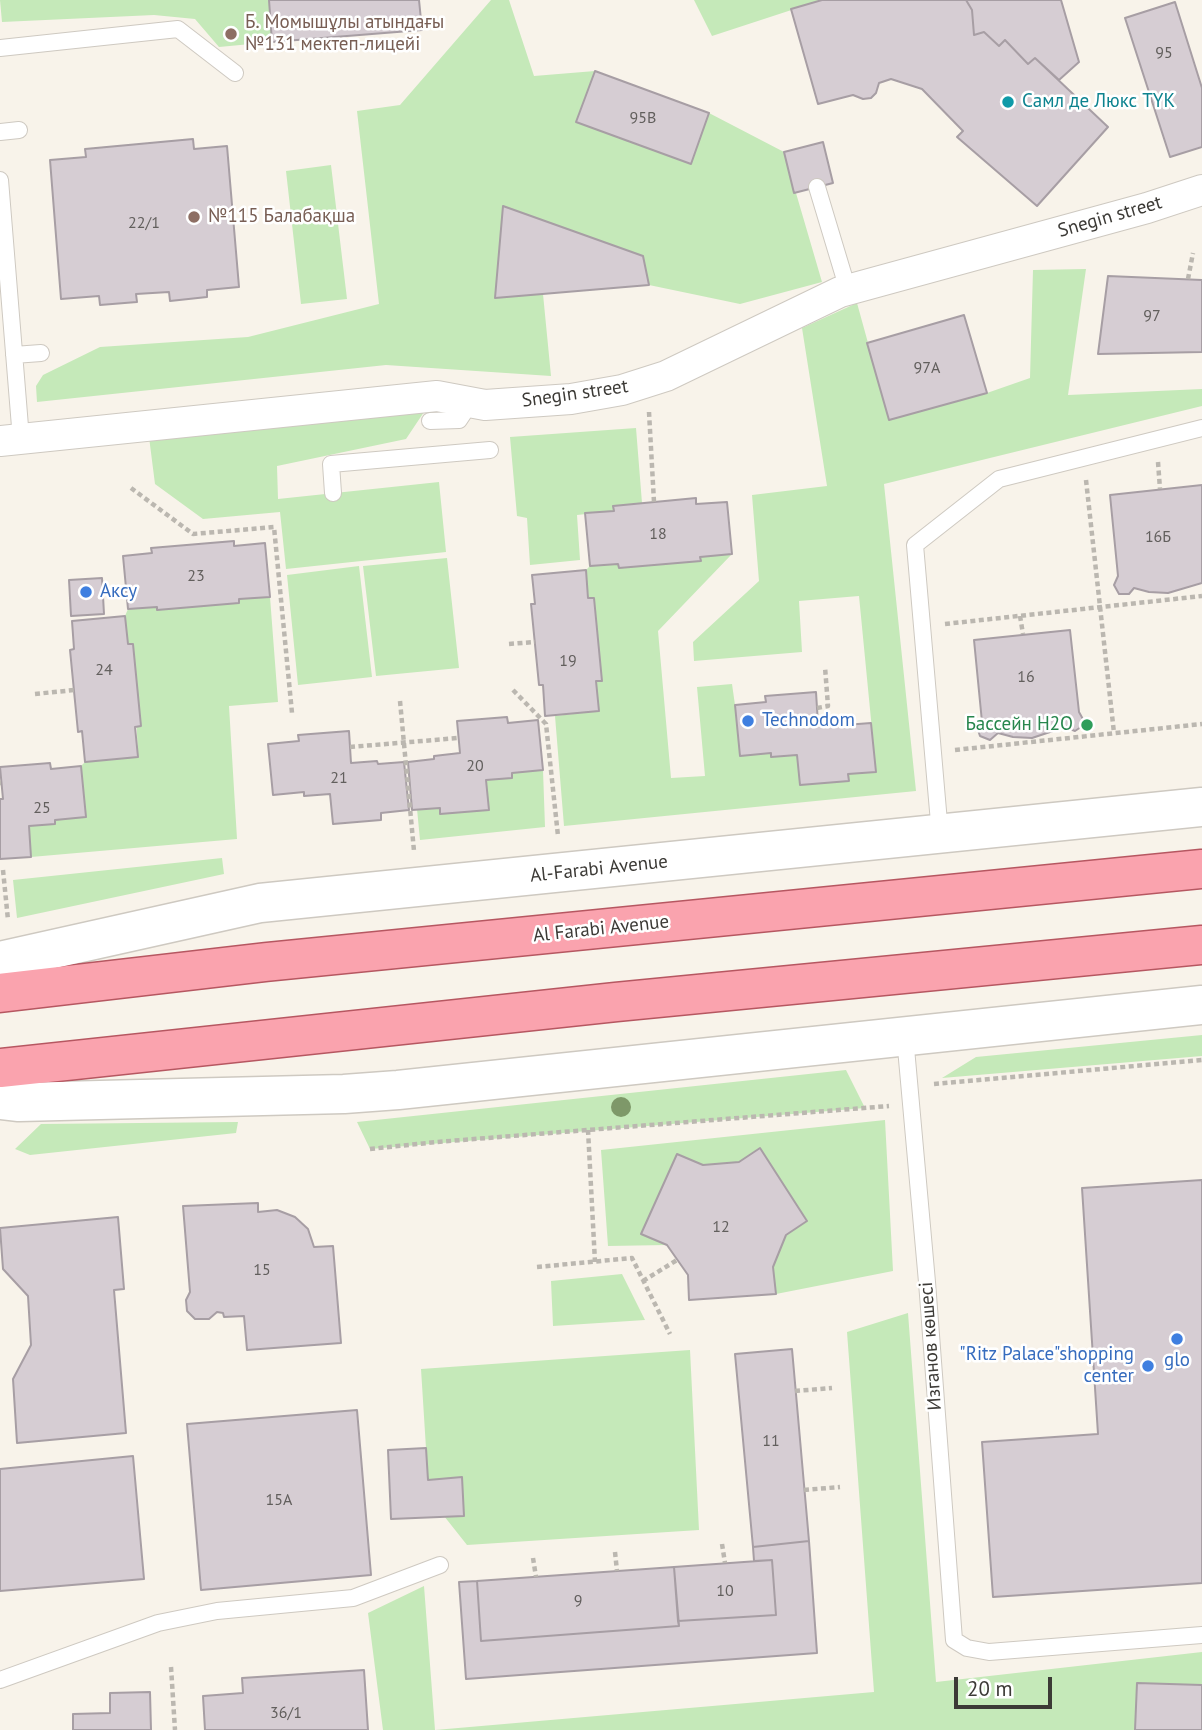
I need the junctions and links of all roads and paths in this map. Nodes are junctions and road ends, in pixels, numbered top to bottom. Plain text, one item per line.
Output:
1 (0, 48) edge
2 (235, 73) dead end
3 (19, 130) dead end
4 (0, 132) edge
5 (0, 180) edge
6 (817, 187) dead end
7 (1202, 190) edge
8 (1193, 253) dead end
9 (1188, 279) dead end
10 (848, 290) junction
11 (41, 353) dead end
12 (14, 355) junction
13 (471, 402) junction
14 (649, 412) dead end
15 (430, 421) dead end
16 (1202, 428) edge
17 (10, 440) edge
18 (490, 450) dead end
19 (1084, 458) junction
20 (131, 488) dead end
21 (333, 493) dead end
22 (654, 502) dead end
23 (193, 534) junction
24 (193, 544) dead end
25 (1202, 596) edge
26 (1100, 607) junction
27 (1020, 616) junction
28 (924, 627) junction
29 (1023, 635) dead end
30 (535, 642) dead end
31 (509, 644) dead end
32 (825, 667) dead end
33 (74, 690) dead end
34 (513, 690) dead end
35 (35, 694) dead end
36 (400, 701) dead end
37 (817, 708) dead end
38 (292, 713) dead end
39 (1202, 724) edge
40 (1114, 733) junction
41 (458, 738) dead end
42 (404, 743) junction
43 (350, 747) dead end
44 (934, 752) junction
45 (1202, 807) edge
46 (940, 834) junction
47 (558, 836) dead end
48 (414, 850) dead end
49 (1202, 869) edge
50 (3, 870) dead end
51 (8, 920) dead end
52 (1202, 945) edge
53 (0, 961) edge
54 (0, 993) edge
55 (1202, 1005) edge
56 (905, 1038) junction
57 (1202, 1060) edge
58 (0, 1068) edge
59 (910, 1097) junction
60 (0, 1100) edge
61 (895, 1106) dead end
62 (588, 1130) junction
63 (370, 1149) dead end
64 (677, 1260) dead end
65 (595, 1262) junction
66 (537, 1267) dead end
67 (643, 1281) junction
68 (670, 1334) dead end
69 (832, 1388) dead end
70 (795, 1391) dead end
71 (840, 1487) dead end
72 (804, 1490) dead end
73 (722, 1544) dead end
74 (615, 1552) dead end
75 (533, 1558) dead end
76 (725, 1563) dead end
77 (440, 1565) dead end
78 (617, 1571) dead end
79 (536, 1577) dead end
80 (1202, 1635) edge
81 (171, 1667) dead end
82 (0, 1680) edge
83 (175, 1730) edge

1 - 2 lane
3 - 4 lane
5 - 12 lane
6 - 10 lane
7 - 10 street, Snegin street
8 - 9 path
10 - 13 street, Snegin street
11 - 12 lane
12 - 17 lane
13 - 15 lane
13 - 17 street, Snegin street
14 - 22 path
16 - 19 lane
18 - 21 lane
19 - 26 path
19 - 28 lane
20 - 23 path
23 - 24 path
23 - 38 path
25 - 26 path
26 - 27 path
26 - 40 path
27 - 28 path
27 - 29 path
28 - 44 lane
30 - 31 path
32 - 37 path
33 - 35 path
34 - 47 path
36 - 42 path
39 - 40 path
40 - 44 path
41 - 42 path
42 - 43 path
42 - 48 path
44 - 46 lane
45 - 46 main road, Al-Farabi Avenue
46 - 53 main road, Al-Farabi Avenue
49 - 54 main road, Al Farabi Avenue
50 - 51 path
52 - 58 main road
55 - 56 main road
56 - 59 lane, Изганов көшесі
56 - 60 main road
57 - 59 path
59 - 80 lane, Изганов көшесі
61 - 62 path
62 - 63 path
62 - 65 path
64 - 67 path
65 - 66 path
65 - 67 path
67 - 68 path
69 - 70 path
71 - 72 path
73 - 76 path
74 - 78 path
75 - 79 path
77 - 82 lane
81 - 83 path

